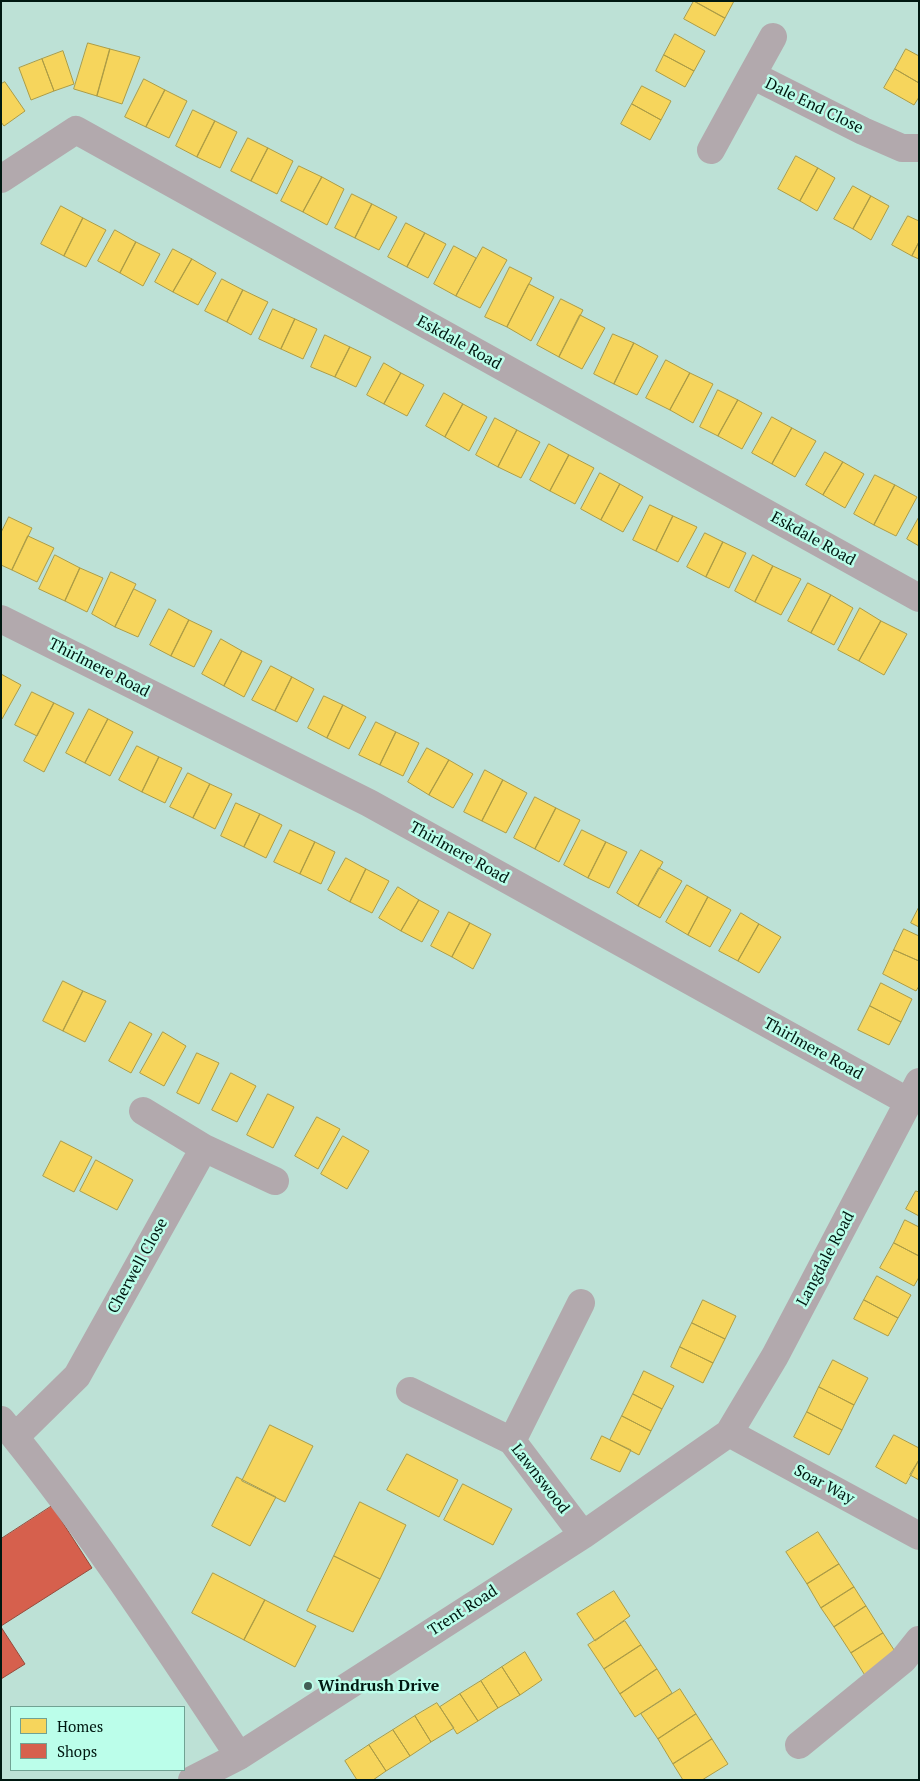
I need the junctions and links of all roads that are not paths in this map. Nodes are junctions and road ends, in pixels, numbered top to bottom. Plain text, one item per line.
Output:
1 (773, 36) dead end
2 (752, 75) junction
3 (919, 148) edge
4 (711, 150) dead end
5 (1, 179) edge
6 (919, 598) edge
7 (1, 619) edge
8 (914, 1092) edge
9 (143, 1111) dead end
10 (204, 1148) junction
11 (275, 1181) dead end
12 (581, 1303) dead end
13 (410, 1392) dead end
14 (8, 1429) edge
15 (729, 1433) junction
16 (512, 1441) junction
17 (583, 1535) junction
18 (919, 1536) edge
19 (919, 1640) edge
20 (799, 1745) dead end
21 (239, 1756) junction
22 (192, 1780) edge

1 - 2 street, Dale End Close
2 - 3 street, Dale End Close
2 - 4 street
5 - 6 street, Eskdale Road
7 - 8 street, Thirlmere Road
8 - 15 street, Langdale Road
9 - 10 street
10 - 11 street
10 - 14 street, Cherwell Close
12 - 16 street
13 - 16 street, Lawnswood
14 - 21 street
15 - 17 street, Trent Road
15 - 18 street, Soar Way
16 - 17 street, Lawnswood
17 - 21 street, Trent Road
19 - 20 street
21 - 22 street, Trent Road

